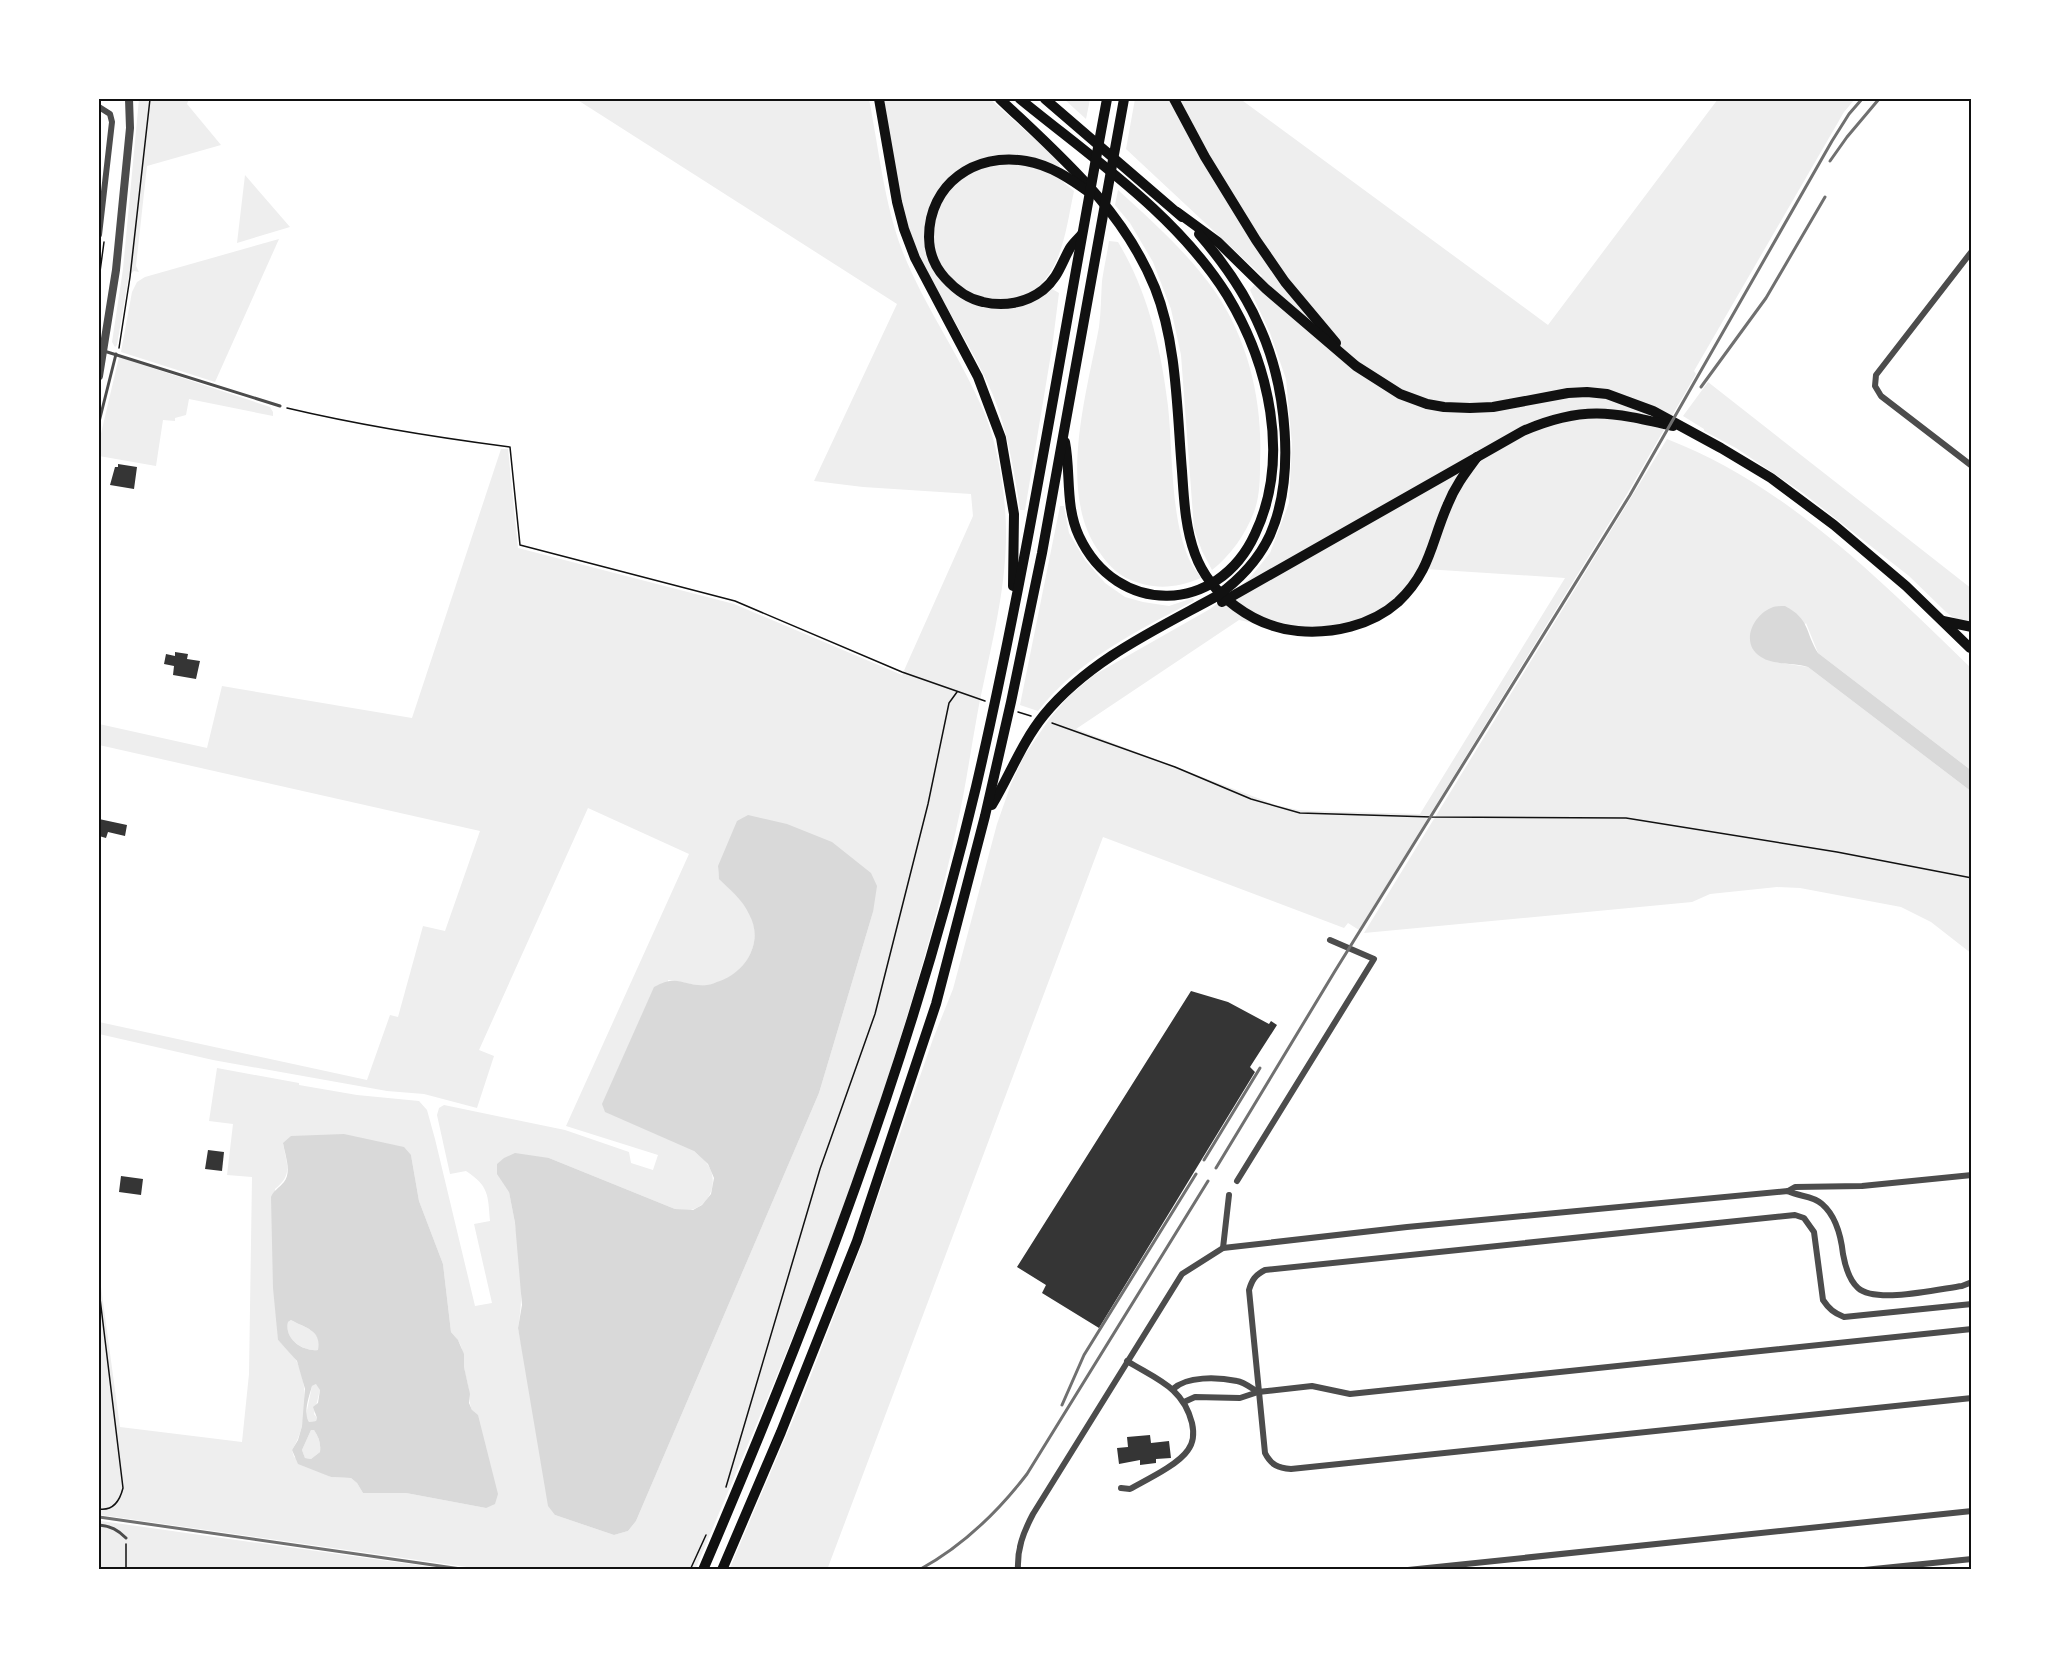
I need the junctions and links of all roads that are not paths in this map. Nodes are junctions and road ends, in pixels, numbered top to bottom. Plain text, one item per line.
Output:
1 (131, 99) edge
2 (879, 99) edge
3 (1000, 99) edge
4 (1020, 99) edge
5 (1045, 99) edge
6 (1107, 99) edge
7 (1124, 99) edge
8 (1174, 99) edge
9 (99, 107) edge
10 (1108, 207) junction
11 (1177, 212) junction
12 (1082, 234) junction
13 (99, 235) edge
14 (1972, 251) edge
15 (101, 350) edge
16 (116, 354) junction
17 (1356, 366) junction
18 (99, 376) edge
19 (280, 406) road end
20 (1651, 416) junction
21 (99, 422) edge
22 (1064, 433) junction
23 (1477, 457) junction
24 (1972, 466) edge
25 (1233, 590) junction
26 (1013, 609) junction
27 (1942, 621) junction
28 (1972, 627) edge
29 (1972, 647) edge
30 (985, 816) junction
31 (1330, 940) dead end
32 (1972, 1175) edge
33 (1237, 1181) dead end
34 (1788, 1191) junction
35 (1229, 1195) dead end
36 (1223, 1248) junction
37 (1972, 1282) edge
38 (1972, 1304) edge
39 (1972, 1329) edge
40 (1127, 1361) junction
41 (1173, 1389) junction
42 (1258, 1392) junction
43 (1972, 1398) edge
44 (1184, 1402) junction
45 (1121, 1488) dead end
46 (1972, 1511) edge
47 (99, 1525) edge
48 (126, 1539) road end
49 (1972, 1559) edge
50 (703, 1570) edge
51 (722, 1570) edge
52 (1018, 1570) edge
53 (1408, 1570) edge
54 (1864, 1570) edge

1 - 15 street
2 - 26 highway
3 - 10 highway
4 - 22 highway
5 - 11 highway
6 - 12 highway
7 - 22 highway
8 - 17 highway
9 - 13 street
10 - 12 highway
10 - 23 highway
11 - 17 highway
11 - 25 highway
12 - 26 highway
14 - 24 street
15 - 16 lane
15 - 18 street
16 - 19 lane
16 - 21 lane
17 - 20 highway
20 - 23 highway
20 - 27 highway
22 - 30 highway
23 - 25 highway
25 - 30 highway
26 - 50 highway
27 - 28 highway
27 - 29 highway
30 - 51 highway
31 - 33 street
32 - 34 street
34 - 36 street
34 - 37 street
35 - 36 street
36 - 40 street
38 - 42 street
39 - 42 street
40 - 41 street
40 - 52 street
41 - 42 street
41 - 44 street
42 - 43 street
42 - 44 street
44 - 45 street
46 - 53 street
47 - 48 lane
49 - 54 street

